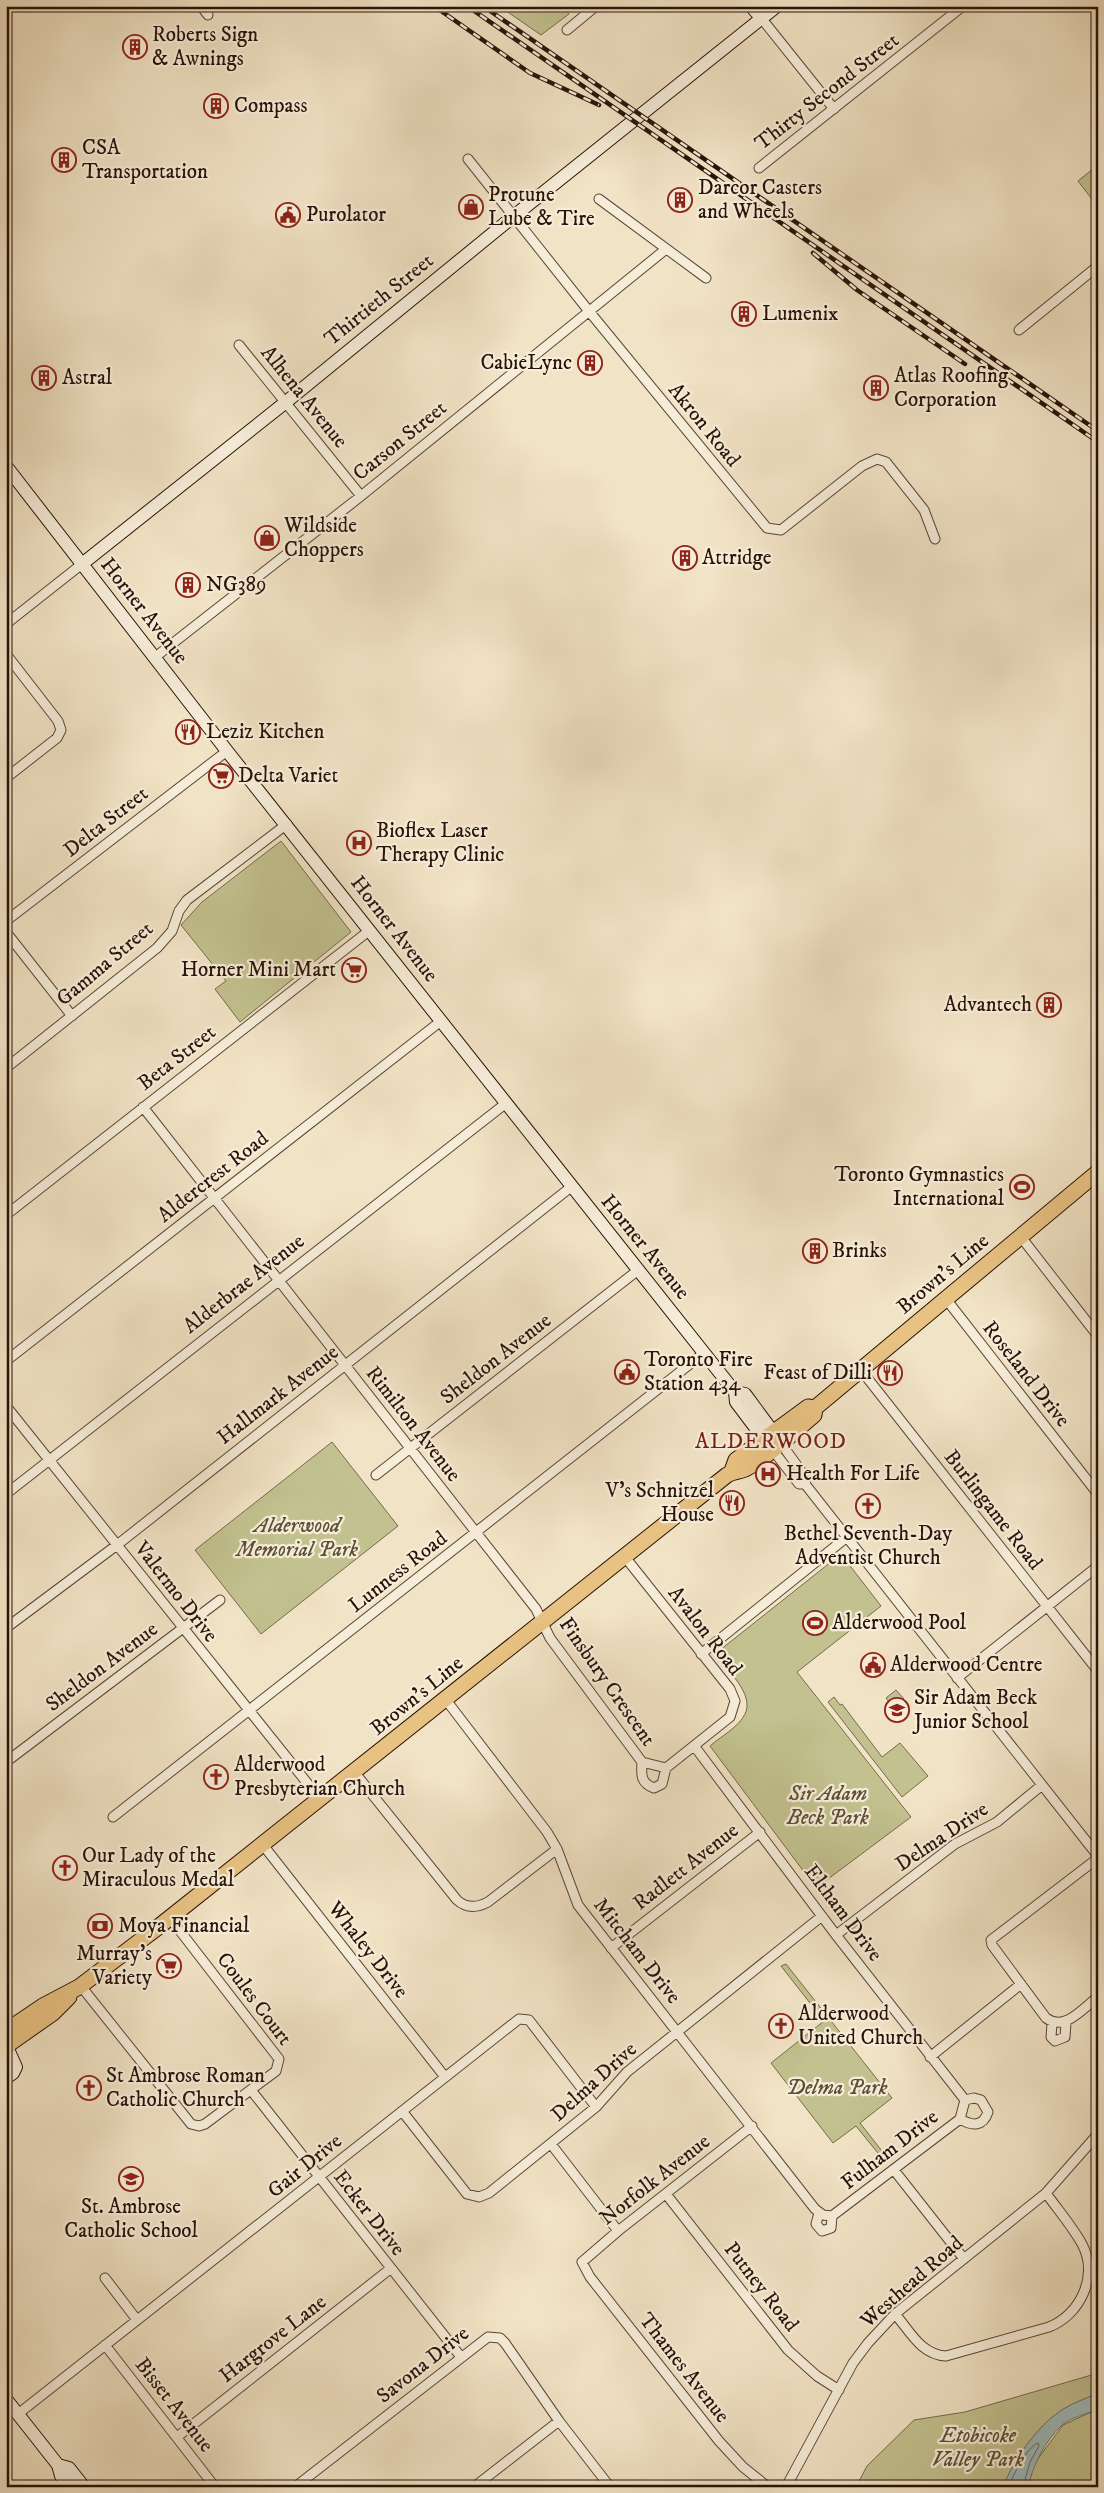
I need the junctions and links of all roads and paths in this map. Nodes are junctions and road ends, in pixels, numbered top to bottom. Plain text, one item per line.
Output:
1 (201, 6) edge
2 (596, 6) edge
3 (751, 6) edge
4 (777, 6) edge
5 (963, 6) edge
6 (208, 15) dead end
7 (762, 19) junction
8 (567, 30) dead end
9 (834, 109) junction
10 (468, 159) dead end
11 (759, 168) dead end
12 (598, 199) dead end
13 (514, 216) junction
14 (666, 248) junction
15 (1098, 266) edge
16 (706, 278) dead end
17 (588, 310) junction
18 (1019, 330) dead end
19 (239, 345) dead end
20 (286, 402) junction
21 (9, 474) edge
22 (361, 496) junction
23 (935, 539) dead end
24 (82, 564) junction
25 (6, 624) edge
26 (6, 654) edge
27 (154, 658) junction
28 (227, 751) junction
29 (6, 778) edge
30 (287, 824) junction
31 (6, 921) edge
32 (370, 930) junction
33 (6, 932) edge
34 (72, 1016) junction
35 (441, 1021) junction
36 (6, 1068) edge
37 (505, 1104) junction
38 (142, 1107) junction
39 (1098, 1172) edge
40 (571, 1187) junction
41 (214, 1198) junction
42 (6, 1215) edge
43 (1021, 1237) junction
44 (637, 1271) junction
45 (277, 1280) junction
46 (946, 1299) junction
47 (1098, 1336) edge
48 (704, 1353) junction
49 (6, 1361) edge
50 (344, 1365) junction
51 (861, 1370) junction
52 (6, 1406) edge
53 (772, 1441) junction
54 (410, 1449) junction
55 (51, 1461) junction
56 (376, 1475) dead end
57 (6, 1494) edge
58 (1098, 1494) edge
59 (477, 1534) junction
60 (847, 1537) junction
61 (117, 1545) junction
62 (624, 1557) junction
63 (1098, 1566) edge
64 (220, 1600) dead end
65 (1047, 1607) junction
66 (543, 1622) junction
67 (182, 1627) junction
68 (6, 1628) edge
69 (701, 1654) junction
70 (1098, 1671) edge
71 (957, 1678) junction
72 (446, 1700) junction
73 (249, 1711) junction
74 (695, 1747) junction
75 (6, 1762) edge
76 (642, 1762) junction
77 (666, 1768) junction
78 (355, 1773) junction
79 (1042, 1785) junction
80 (320, 1799) junction
81 (113, 1817) dead end
82 (760, 1832) junction
83 (262, 1845) junction
84 (556, 1849) junction
85 (1098, 1857) edge
86 (822, 1916) junction
87 (170, 1918) junction
88 (836, 1935) junction
89 (611, 1948) junction
90 (1021, 1984) junction
91 (79, 1986) junction
92 (1098, 1997) edge
93 (1052, 2023) junction
94 (1066, 2023) junction
95 (6, 2032) edge
96 (678, 2032) junction
97 (6, 2046) edge
98 (930, 2057) junction
99 (445, 2077) junction
100 (6, 2078) edge
101 (251, 2090) junction
102 (964, 2103) junction
103 (596, 2107) junction
104 (402, 2111) junction
105 (960, 2119) junction
106 (752, 2126) junction
107 (1098, 2134) edge
108 (551, 2144) junction
109 (894, 2170) junction
110 (320, 2178) junction
111 (1046, 2193) junction
112 (666, 2194) junction
113 (820, 2213) junction
114 (832, 2216) junction
115 (618, 2231) junction
116 (964, 2259) junction
117 (582, 2262) joint
118 (390, 2269) junction
119 (105, 2278) dead end
120 (895, 2314) junction
121 (137, 2320) junction
122 (105, 2345) junction
123 (461, 2357) junction
124 (839, 2390) junction
125 (6, 2399) edge
126 (18, 2414) junction
127 (559, 2421) junction
128 (177, 2437) junction
129 (58, 2465) junction
130 (69, 2487) edge
131 (84, 2487) edge
132 (215, 2487) edge
133 (295, 2487) edge
134 (474, 2487) edge
135 (610, 2487) edge
136 (768, 2487) edge
137 (786, 2487) edge

1 - 6 street
2 - 8 street
3 - 7 main road
4 - 7 main road, Thirtieth Street
5 - 9 street, Thirty Second Street
7 - 9 street
7 - 13 main road, Thirtieth Street
9 - 11 street, Thirty Second Street
10 - 13 street, Akron Road
12 - 14 street
13 - 17 street, Akron Road
13 - 20 main road, Thirtieth Street
14 - 16 street
14 - 17 street, Carson Street
15 - 18 street
17 - 22 street, Carson Street
17 - 23 street, Akron Road
19 - 20 street, Alhena Avenue
20 - 22 street, Alhena Avenue
20 - 24 main road, Thirtieth Street
21 - 24 main road, Horner Avenue
22 - 27 street, Carson Street
24 - 25 street, Thirtieth Street
24 - 27 main road, Horner Avenue
26 - 29 street
27 - 28 main road, Horner Avenue
28 - 30 main road, Horner Avenue
28 - 31 street, Delta Street
30 - 32 main road, Horner Avenue
30 - 34 street, Gamma Street
32 - 35 main road, Horner Avenue
32 - 38 street, Beta Street
33 - 34 street
34 - 36 street, Gamma Street
35 - 37 main road, Horner Avenue
35 - 41 street, Aldercrest Road
37 - 40 main road, Horner Avenue
37 - 45 street, Alderbrae Avenue
38 - 41 street, Rimilton Avenue
38 - 42 street, Beta Street
39 - 43 main road, Brown's Line
40 - 44 main road, Horner Avenue
40 - 50 street, Hallmark Avenue
41 - 45 street, Rimilton Avenue
41 - 49 street, Aldercrest Road
43 - 46 main road, Brown's Line
43 - 47 street
44 - 48 main road, Horner Avenue
44 - 54 street, Sheldon Avenue
45 - 50 street, Rimilton Avenue
45 - 55 street, Alderbrae Avenue
46 - 51 main road, Brown's Line
46 - 58 street, Roseland Drive
48 - 53 main road, Horner Avenue
48 - 59 street, Lunness Road
50 - 54 street, Rimilton Avenue
50 - 61 street, Hallmark Avenue
51 - 53 main road, Brown's Line
51 - 65 street, Burlingame Road
52 - 55 street, Valermo Drive
53 - 60 street, Horner Avenue
53 - 62 main road, Brown's Line
54 - 56 street, Sheldon Avenue
54 - 59 street, Rimilton Avenue
55 - 57 street, Alderbrae Avenue
55 - 61 street, Valermo Drive
59 - 66 street, Rimilton Avenue
59 - 73 street, Lunness Road
60 - 69 street
60 - 71 street, Horner Avenue
61 - 67 street, Valermo Drive
61 - 68 street, Hallmark Avenue
62 - 66 main road, Brown's Line
62 - 69 street, Avalon Road
63 - 65 street
64 - 67 street, Sheldon Avenue
65 - 70 street, Burlingame Road
65 - 71 street
66 - 72 main road, Brown's Line
66 - 76 street, Finsbury Crescent
67 - 73 street, Valermo Drive
67 - 75 street, Sheldon Avenue
69 - 74 street, Avalon Road
71 - 79 street, Horner Avenue
72 - 78 main road, Brown's Line
72 - 84 street, Mitcham Drive
73 - 80 street, Valermo Drive
73 - 81 street, Lunness Road
74 - 77 street, Finsbury Crescent
74 - 82 street, Eltham Drive
76 - 77 street, Finsbury Crescent
76 - 77 street, Finsbury Crescent
78 - 80 main road, Brown's Line
78 - 84 street
79 - 85 street, Horner Avenue
79 - 88 street, Delma Drive
80 - 83 main road, Brown's Line
82 - 86 street, Eltham Drive
82 - 89 street, Radlett Avenue
83 - 87 main road, Brown's Line
83 - 99 street, Whaley Drive
84 - 89 street, Mitcham Drive
85 - 90 street
86 - 88 street, Eltham Drive
86 - 96 street, Delma Drive
87 - 91 main road, Brown's Line
87 - 101 street, Coules Court
88 - 98 street, Eltham Drive
89 - 96 street, Mitcham Drive
90 - 93 street
90 - 98 street
91 - 95 main road, Brown's Line
91 - 97 main road, Brown's Line
91 - 101 street, Coules Court
92 - 94 street
93 - 94 street
93 - 94 street
96 - 103 street, Delma Drive
96 - 106 street, Mitcham Drive
97 - 100 main road, Brown's Line
98 - 102 street, Eltham Drive
99 - 103 street, Gair Drive
99 - 104 street, Gair Drive
101 - 110 street, Ecker Drive
102 - 105 street, Fulham Drive
102 - 105 street
103 - 108 street, Delma Drive
104 - 108 street, Delma Drive
104 - 110 street, Gair Drive
105 - 109 street, Fulham Drive
106 - 112 street, Norfolk Avenue
106 - 113 street, Mitcham Drive
107 - 111 street, Westhead Road
108 - 115 street
109 - 114 street, Fulham Drive
109 - 116 street
110 - 118 street, Ecker Drive
110 - 121 street, Gair Drive
111 - 116 street, Westhead Road
111 - 120 street
112 - 115 street, Norfolk Avenue
112 - 124 street, Putney Road
113 - 114 street, Fulham Drive
113 - 114 street, Fulham Drive
115 - 117 street, Norfolk Avenue
116 - 120 street, Westhead Road
117 - 136 street, Thames Avenue
118 - 123 street, Ecker Drive
118 - 128 street, Hargrove Lane
119 - 121 street
120 - 124 street, Westhead Road
121 - 122 street, Gair Drive
122 - 126 street, Gair Drive
122 - 128 street, Bisset Avenue
123 - 127 street, Savona Drive
123 - 133 street, Savona Drive
124 - 137 street, Westhead Road
125 - 126 main road
126 - 129 main road
127 - 134 street
127 - 135 street, Savona Drive
128 - 132 street, Bisset Avenue
129 - 130 main road
129 - 131 main road

